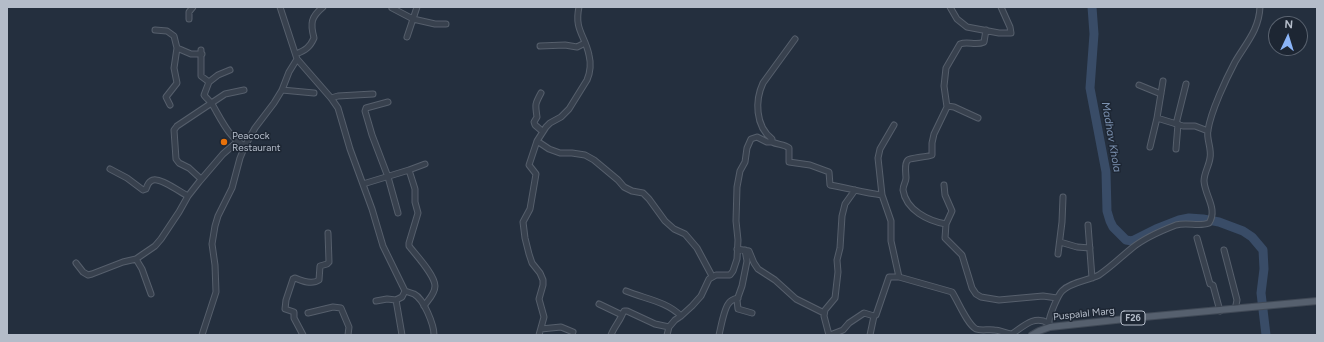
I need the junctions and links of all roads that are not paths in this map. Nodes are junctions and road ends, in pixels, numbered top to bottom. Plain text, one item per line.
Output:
1 (193, 7) edge
2 (280, 7) edge
3 (323, 7) edge
4 (417, 7) edge
5 (579, 7) edge
6 (950, 7) edge
7 (1001, 7) edge
8 (1260, 7) edge
9 (392, 8) edge
10 (189, 19) dead end
11 (413, 19) junction
12 (446, 24) dead end
13 (155, 30) dead end
14 (986, 30) junction
15 (407, 37) dead end
16 (795, 39) dead end
17 (585, 43) junction
18 (540, 46) dead end
19 (177, 48) junction
20 (297, 56) junction
21 (230, 70) dead end
22 (1163, 81) dead end
23 (209, 82) junction
24 (1186, 84) dead end
25 (1139, 85) dead end
26 (244, 90) dead end
27 (282, 90) junction
28 (314, 93) dead end
29 (541, 93) dead end
30 (372, 94) dead end
31 (1161, 94) junction
32 (331, 98) junction
33 (388, 102) dead end
34 (212, 103) junction
35 (170, 105) dead end
36 (947, 106) junction
37 (978, 118) dead end
38 (1157, 118) junction
39 (1177, 124) junction
40 (894, 125) dead end
41 (542, 131) junction
42 (1208, 131) junction
43 (537, 141) junction
44 (238, 142) junction
45 (772, 142) junction
46 (245, 146) junction
47 (1150, 147) dead end
48 (1176, 149) dead end
49 (425, 164) dead end
50 (110, 169) dead end
51 (409, 170) junction
52 (388, 177) junction
53 (201, 179) junction
54 (363, 184) junction
55 (944, 185) dead end
56 (855, 190) junction
57 (882, 195) junction
58 (188, 196) junction
59 (1063, 197) dead end
60 (398, 213) dead end
61 (946, 224) junction
62 (1088, 225) dead end
63 (328, 233) dead end
64 (1197, 238) dead end
65 (1060, 242) junction
66 (1090, 248) junction
67 (737, 249) junction
68 (745, 250) junction
69 (1224, 250) dead end
70 (1058, 254) dead end
71 (136, 259) junction
72 (76, 264) dead end
73 (712, 276) junction
74 (900, 277) junction
75 (1092, 278) junction
76 (405, 291) junction
77 (626, 291) dead end
78 (151, 294) dead end
79 (738, 298) junction
80 (1057, 298) junction
81 (396, 300) junction
82 (376, 301) dead end
83 (1317, 301) edge
84 (599, 304) dead end
85 (424, 306) junction
86 (1236, 307) junction
87 (1220, 310) junction
88 (308, 313) dead end
89 (824, 313) junction
90 (752, 314) dead end
91 (622, 315) junction
92 (682, 316) junction
93 (874, 316) junction
94 (1049, 325) junction
95 (669, 327) junction
96 (541, 328) junction
97 (573, 332) dead end
98 (202, 335) edge
99 (303, 335) edge
100 (348, 335) edge
101 (402, 335) edge
102 (434, 335) edge
103 (539, 335) edge
104 (611, 335) edge
105 (667, 335) edge
106 (719, 335) edge
107 (829, 335) edge
108 (870, 335) edge
109 (1032, 335) edge

1 - 10 street
2 - 20 street
3 - 20 street
4 - 11 street
5 - 17 street
6 - 14 street
7 - 14 street
8 - 42 street
9 - 11 street
11 - 12 street
11 - 15 street
13 - 19 street
14 - 36 street
16 - 45 street
17 - 18 street
17 - 41 street
19 - 23 street
19 - 35 street
20 - 27 street
20 - 32 street
21 - 23 street
22 - 31 street
23 - 34 street
24 - 39 street
25 - 31 street
26 - 34 street
27 - 28 street
27 - 46 street
29 - 41 street
30 - 32 street
31 - 38 street
32 - 54 street
33 - 52 street
34 - 44 street
34 - 53 street
36 - 37 street
36 - 61 street
38 - 39 street
38 - 47 street
39 - 42 street
39 - 48 street
40 - 57 street
41 - 43 street
42 - 75 street
43 - 73 street
43 - 96 street
44 - 46 street
44 - 53 street
45 - 56 street
45 - 67 street
46 - 98 street
49 - 51 street
50 - 58 street
51 - 52 street
51 - 85 street
52 - 54 street
52 - 60 street
53 - 58 street
54 - 76 street
55 - 61 street
56 - 57 street
56 - 89 street
57 - 74 street
58 - 71 street
59 - 65 street
61 - 80 street
62 - 66 street
63 - 99 street
64 - 87 street
65 - 66 street
65 - 70 street
66 - 75 street
67 - 68 street
67 - 73 street
68 - 79 street
68 - 89 street
69 - 86 street
71 - 72 street
71 - 78 street
73 - 92 street
74 - 93 street
74 - 94 street
75 - 80 street
76 - 81 street
76 - 85 street
77 - 92 street
79 - 90 street
79 - 106 street
80 - 94 street
81 - 82 street
81 - 101 street
83 - 86 main road, F26
84 - 91 street
85 - 102 street
86 - 87 main road, Puspalal Marg / F26
87 - 94 main road, Puspalal Marg / F26
88 - 100 street
89 - 107 street
91 - 95 street
91 - 104 street
92 - 95 street
93 - 107 street
93 - 108 street
94 - 109 main road, Puspalal Marg / F26
95 - 105 street
96 - 97 street
96 - 103 street

